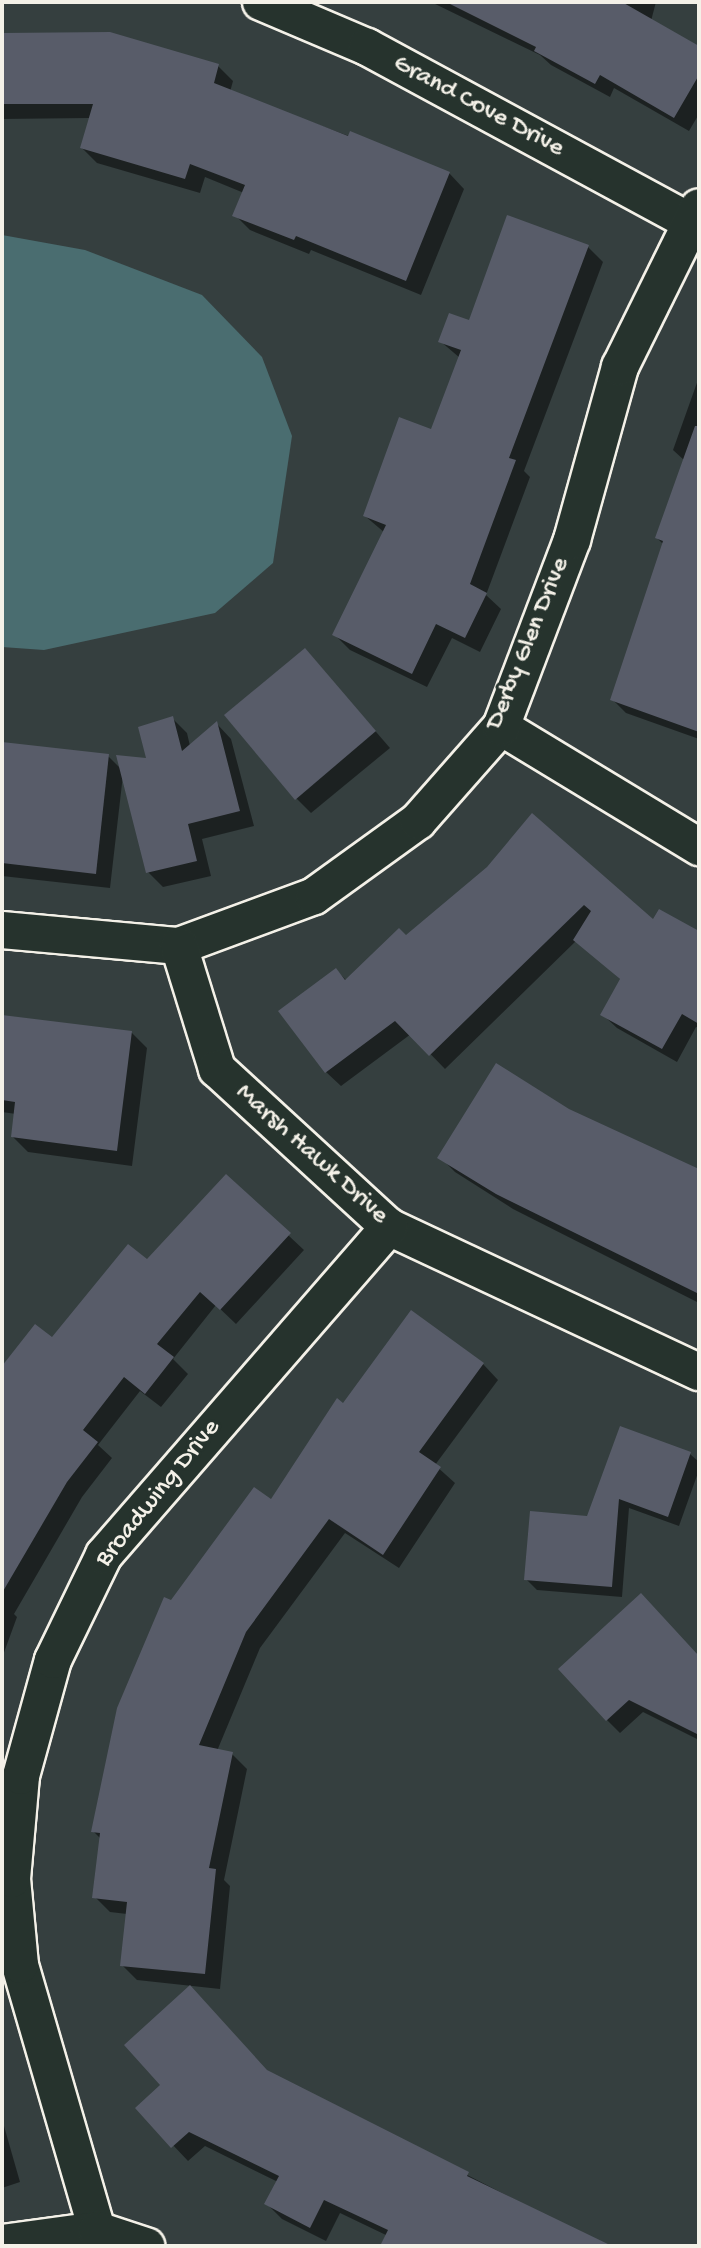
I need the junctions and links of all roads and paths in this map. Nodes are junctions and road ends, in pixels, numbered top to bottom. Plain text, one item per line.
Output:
1 (261, 2) edge
2 (695, 215) edge
3 (501, 727) junction
4 (699, 847) edge
5 (2, 930) edge
6 (179, 946) junction
7 (389, 1227) junction
8 (699, 1372) edge
9 (97, 2230) junction
10 (2, 2243) edge
11 (146, 2246) edge

1 - 2 street, Grand Cove Drive
2 - 3 street, Derby Glen Drive
3 - 4 street
3 - 6 street, Derby Glen Drive
5 - 6 street, Derby Glen Drive
6 - 7 street, Marsh Hawk Drive
7 - 8 street, Marsh Hawk Drive
7 - 9 street, Broadwing Drive
9 - 10 street
9 - 11 street

